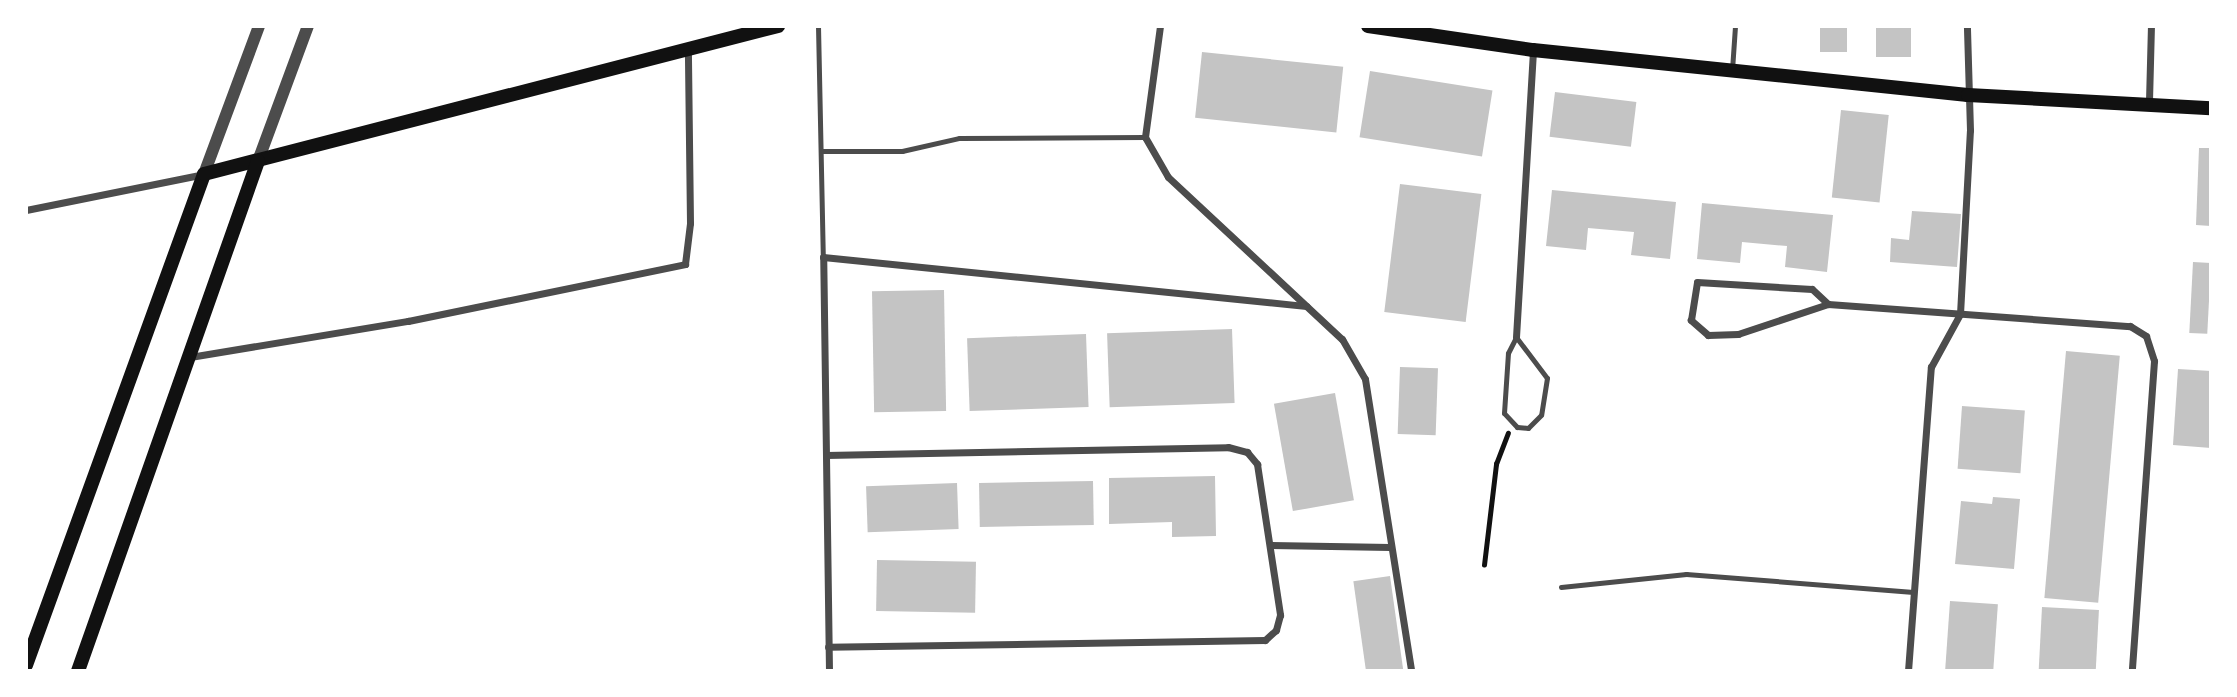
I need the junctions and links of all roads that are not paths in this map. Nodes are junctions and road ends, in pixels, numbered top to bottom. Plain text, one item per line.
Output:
1 (259, 26) edge
2 (308, 26) edge
3 (778, 26) edge
4 (818, 26) edge
5 (1160, 26) edge
6 (1368, 26) edge
7 (1735, 26) edge
8 (1967, 26) edge
9 (2151, 26) edge
10 (754, 29) edge
11 (688, 48) junction
12 (1534, 50) junction
13 (1732, 70) junction
14 (1968, 94) junction
15 (2149, 101) junction
16 (2211, 107) edge
17 (1145, 137) junction
18 (823, 151) junction
19 (258, 161) junction
20 (204, 174) junction
21 (26, 210) edge
22 (823, 257) junction
23 (1828, 304) junction
24 (1307, 306) junction
25 (1960, 314) junction
26 (1516, 337) junction
27 (189, 357) junction
28 (826, 455) junction
29 (1271, 545) junction
30 (1390, 547) junction
31 (1561, 587) dead end
32 (1913, 592) junction
33 (828, 647) junction
34 (26, 664) edge
35 (78, 671) edge
36 (829, 671) edge
37 (1410, 671) edge
38 (1908, 671) edge
39 (2132, 671) edge

1 - 20 street
2 - 19 street
3 - 10 main road
4 - 18 lane
5 - 17 street
6 - 12 main road
7 - 13 lane
8 - 14 street
9 - 15 street
10 - 11 main road
11 - 19 main road
11 - 27 street
12 - 13 main road
12 - 26 street
13 - 14 main road
14 - 15 main road
14 - 25 street
15 - 16 main road
17 - 18 lane
17 - 24 street
18 - 22 lane
19 - 20 main road
19 - 27 main road
20 - 21 street
20 - 34 main road
22 - 24 street
22 - 28 street
23 - 23 street
23 - 25 street
24 - 30 street
25 - 32 street
25 - 39 street
26 - 26 lane
27 - 35 main road
28 - 29 street
28 - 33 street
29 - 30 street
29 - 33 street
30 - 37 street
31 - 32 lane
32 - 38 street
33 - 36 street

